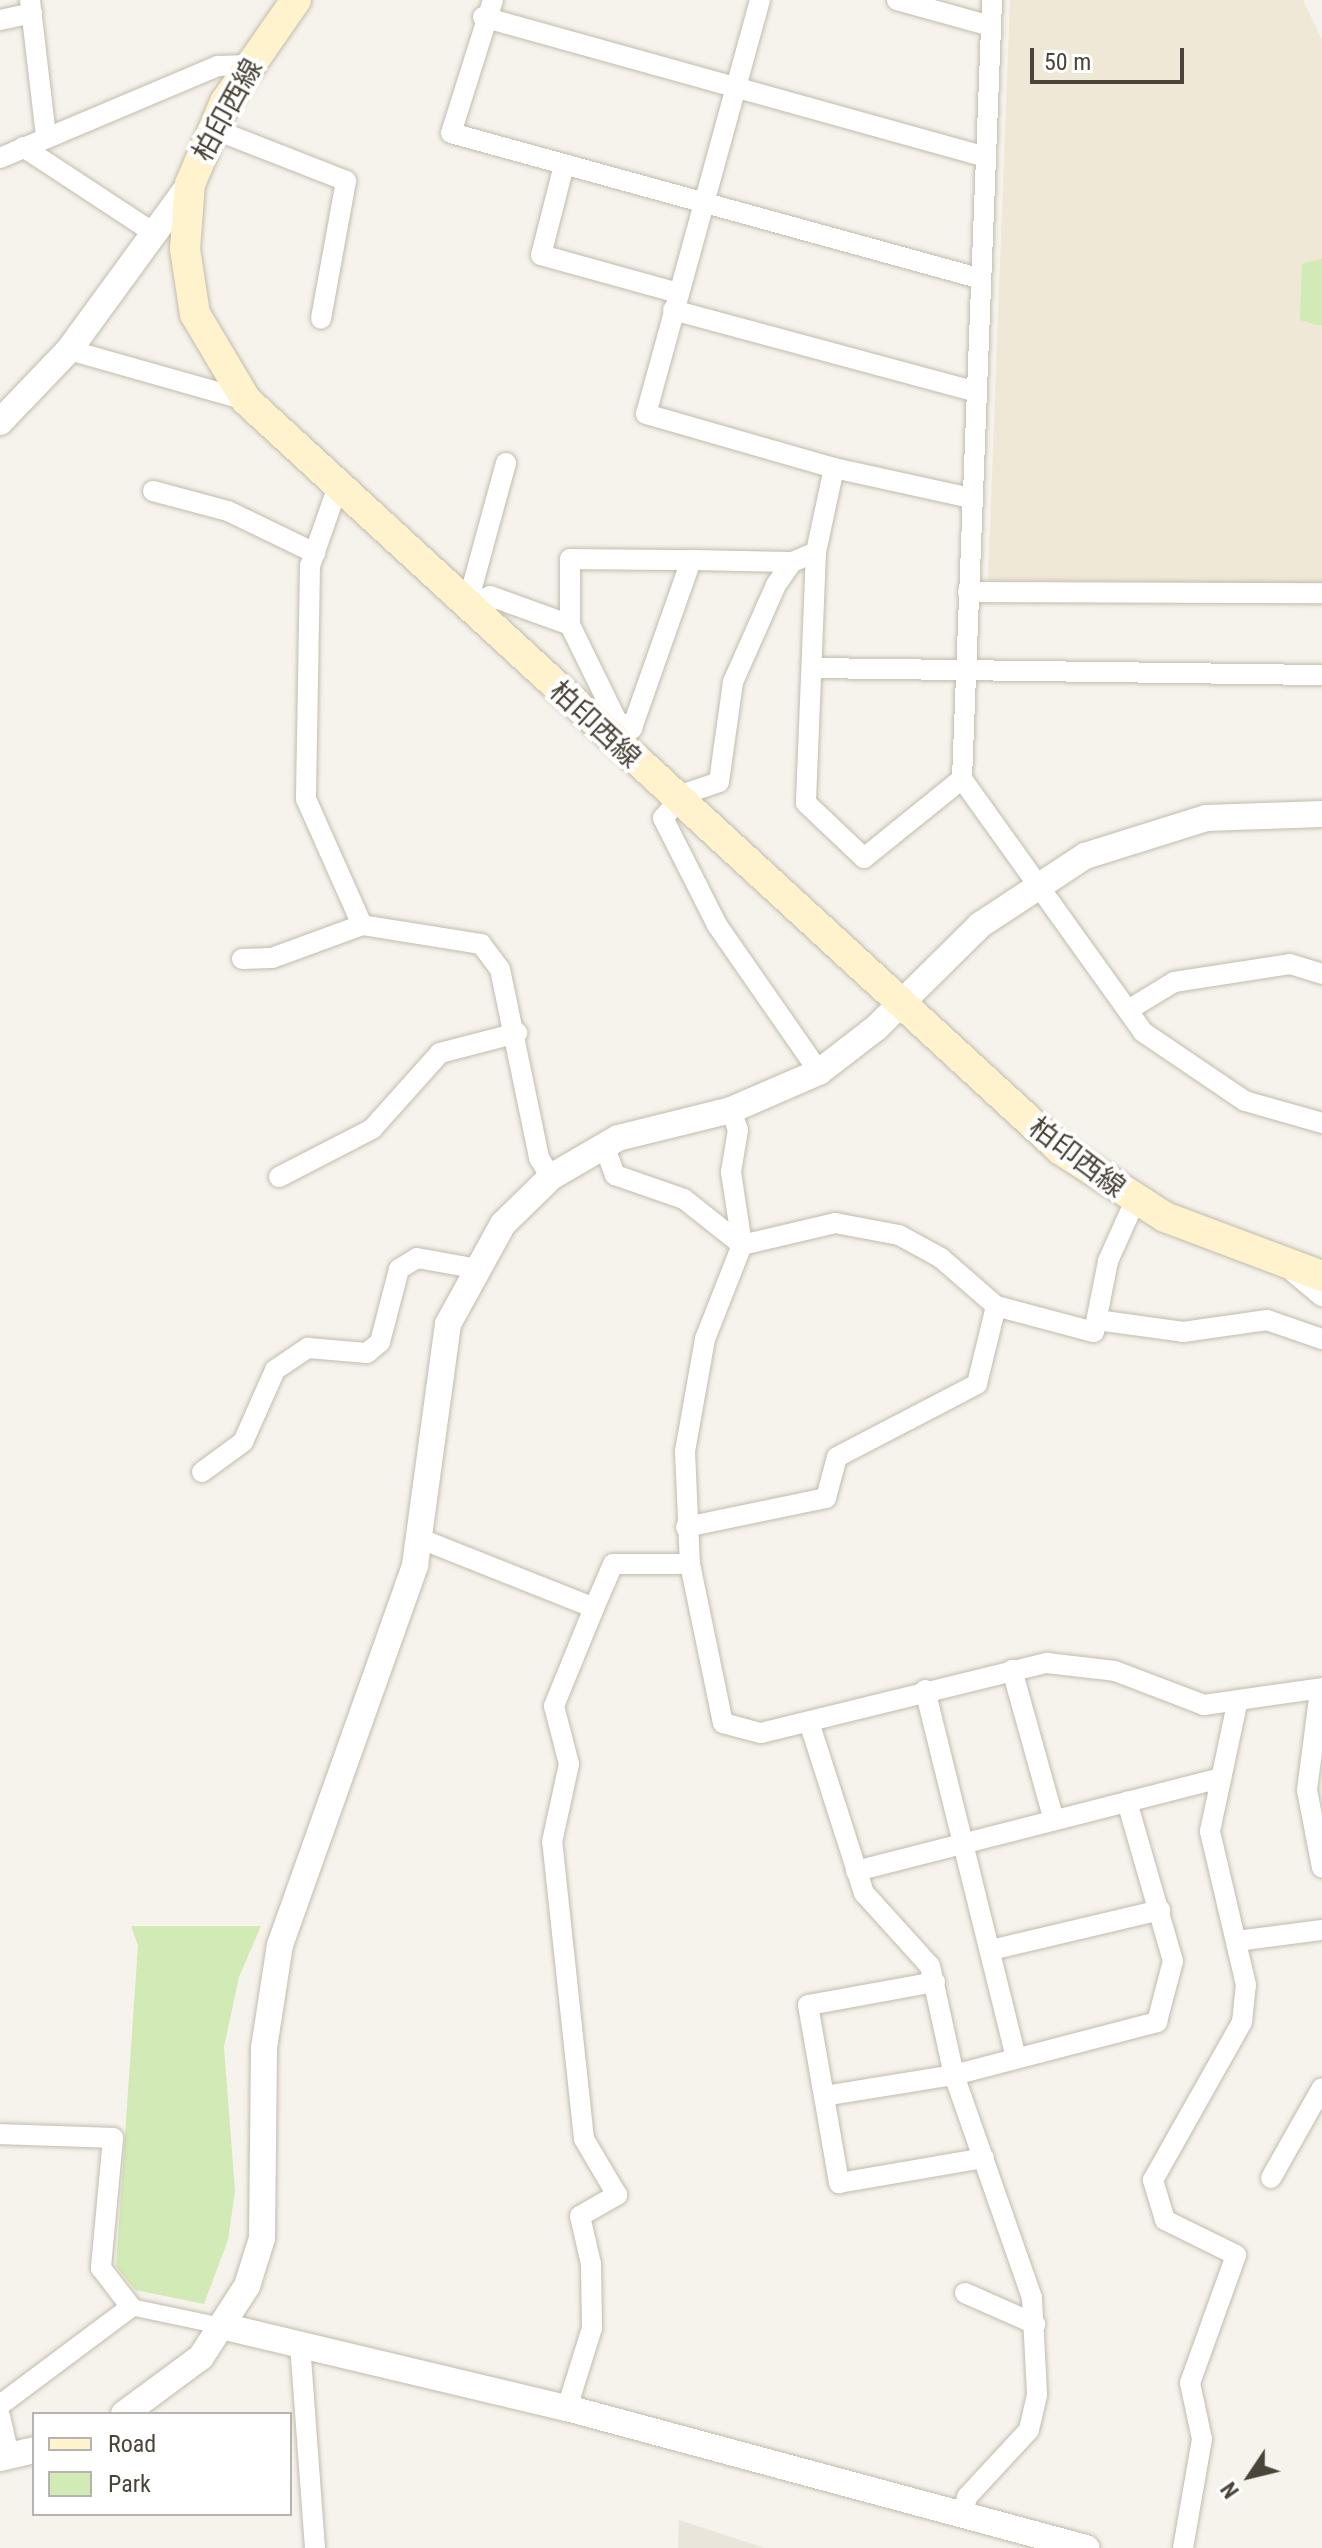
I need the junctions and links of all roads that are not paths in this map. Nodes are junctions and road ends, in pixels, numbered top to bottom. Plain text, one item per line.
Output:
1 (296, 0) edge
2 (760, 0) edge
3 (897, 0) edge
4 (992, 0) edge
5 (31, 6) edge
6 (488, 9) edge
7 (0, 20) edge
8 (990, 26) junction
9 (250, 65) junction
10 (735, 87) junction
11 (211, 128) junction
12 (46, 136) junction
13 (23, 147) junction
14 (986, 157) junction
15 (0, 158) edge
16 (564, 165) junction
17 (190, 184) junction
18 (703, 203) junction
19 (151, 231) junction
20 (978, 278) junction
21 (676, 302) junction
22 (321, 319) dead end
23 (69, 350) junction
24 (973, 391) junction
25 (246, 400) junction
26 (0, 422) edge
27 (506, 463) dead end
28 (834, 468) junction
29 (338, 486) junction
30 (153, 491) dead end
31 (971, 498) junction
32 (816, 552) junction
33 (315, 553) junction
34 (691, 560) junction
35 (792, 562) junction
36 (968, 592) junction
37 (1322, 593) edge
38 (467, 606) junction
39 (570, 625) junction
40 (812, 668) junction
41 (965, 670) junction
42 (1322, 675) edge
43 (624, 736) junction
44 (962, 779) junction
45 (678, 801) junction
46 (1322, 814) edge
47 (1038, 882) junction
48 (362, 925) junction
49 (242, 959) dead end
50 (1322, 974) edge
51 (899, 1004) junction
52 (1128, 1010) junction
53 (517, 1033) junction
54 (819, 1072) junction
55 (731, 1110) junction
56 (1322, 1123) edge
57 (604, 1145) junction
58 (279, 1177) dead end
59 (551, 1177) junction
60 (1135, 1201) junction
61 (742, 1245) junction
62 (1281, 1262) junction
63 (473, 1268) junction
64 (1322, 1276) edge
65 (1322, 1296) edge
66 (996, 1306) junction
67 (1097, 1320) junction
68 (1322, 1339) edge
69 (202, 1472) dead end
70 (686, 1527) junction
71 (421, 1539) junction
72 (690, 1564) junction
73 (594, 1608) junction
74 (1012, 1670) junction
75 (925, 1690) junction
76 (1321, 1690) edge
77 (1237, 1704) junction
78 (809, 1722) junction
79 (1221, 1778) junction
80 (1127, 1802) junction
81 (1054, 1820) junction
82 (961, 1839) junction
83 (1322, 1868) edge
84 (856, 1871) junction
85 (1160, 1910) junction
86 (1322, 1930) edge
87 (1237, 1941) junction
88 (991, 1950) junction
89 (935, 1982) junction
90 (1016, 2058) junction
91 (954, 2075) junction
92 (1322, 2088) edge
93 (824, 2096) junction
94 (0, 2134) edge
95 (984, 2158) junction
96 (1271, 2178) dead end
97 (965, 2293) dead end
98 (131, 2307) junction
99 (1035, 2324) junction
100 (226, 2327) junction
101 (300, 2344) junction
102 (0, 2405) edge
103 (567, 2408) junction
104 (127, 2412) edge
105 (0, 2416) edge
106 (14, 2455) edge
107 (963, 2514) junction
108 (315, 2548) edge
109 (1086, 2548) edge
110 (1183, 2548) edge

1 - 9 main road, 柏印西線
2 - 10 street
3 - 8 street
4 - 8 street
5 - 7 street
5 - 12 street
6 - 10 street
6 - 16 street
8 - 14 street
9 - 11 main road, 柏印西線
9 - 12 street
10 - 14 street
10 - 18 street
11 - 17 main road, 柏印西線
11 - 22 street
12 - 13 street
13 - 15 street
13 - 19 street
14 - 20 street
16 - 18 street
16 - 21 street
17 - 19 street
17 - 25 main road, 柏印西線
18 - 20 street
18 - 21 street
19 - 23 street
20 - 24 street
21 - 24 street
21 - 28 street
23 - 25 street
23 - 26 street
24 - 31 street
25 - 29 main road, 柏印西線
27 - 38 street
28 - 31 street
28 - 32 street
29 - 33 street
29 - 38 main road, 柏印西線
30 - 33 street
31 - 36 street
32 - 35 street
32 - 40 street
33 - 48 street
34 - 35 street
34 - 39 street
34 - 43 street
35 - 45 street
36 - 37 street
36 - 41 street
38 - 39 street
38 - 43 main road, 柏印西線
39 - 43 street
40 - 41 street
40 - 44 street
41 - 42 street
41 - 44 street
43 - 45 main road, 柏印西線
44 - 47 street
45 - 51 main road, 柏印西線
45 - 54 street
46 - 47 street
47 - 51 street
47 - 52 street
48 - 49 street
48 - 53 street
50 - 52 street
51 - 54 street
51 - 60 main road, 柏印西線
52 - 56 street
53 - 58 street
53 - 59 street
54 - 55 street
55 - 57 street
55 - 61 street
57 - 59 street
57 - 61 street
59 - 63 street
60 - 62 main road, 柏印西線
60 - 67 street
61 - 66 street
61 - 70 street
62 - 64 main road, 柏印西線
62 - 65 street
63 - 69 street
63 - 71 street
66 - 67 street
66 - 70 street
67 - 68 street
70 - 72 street
71 - 73 street
71 - 100 street
72 - 73 street
72 - 78 street
73 - 103 street
74 - 75 street
74 - 77 street
74 - 81 street
75 - 78 street
75 - 82 street
76 - 77 street
76 - 83 street
77 - 79 street
78 - 84 street
79 - 80 street
79 - 87 street
80 - 81 street
80 - 85 street
81 - 82 street
82 - 84 street
82 - 88 street
84 - 89 street
85 - 88 street
85 - 90 street
86 - 87 street
87 - 110 street
88 - 90 street
89 - 91 street
89 - 93 street
90 - 91 street
91 - 93 street
91 - 95 street
92 - 96 street
93 - 95 street
94 - 98 street
95 - 99 street
97 - 99 street
98 - 100 street
98 - 102 street
99 - 107 street
100 - 101 street
100 - 104 street
101 - 103 street
101 - 108 street
103 - 107 street
105 - 106 street
107 - 109 street

